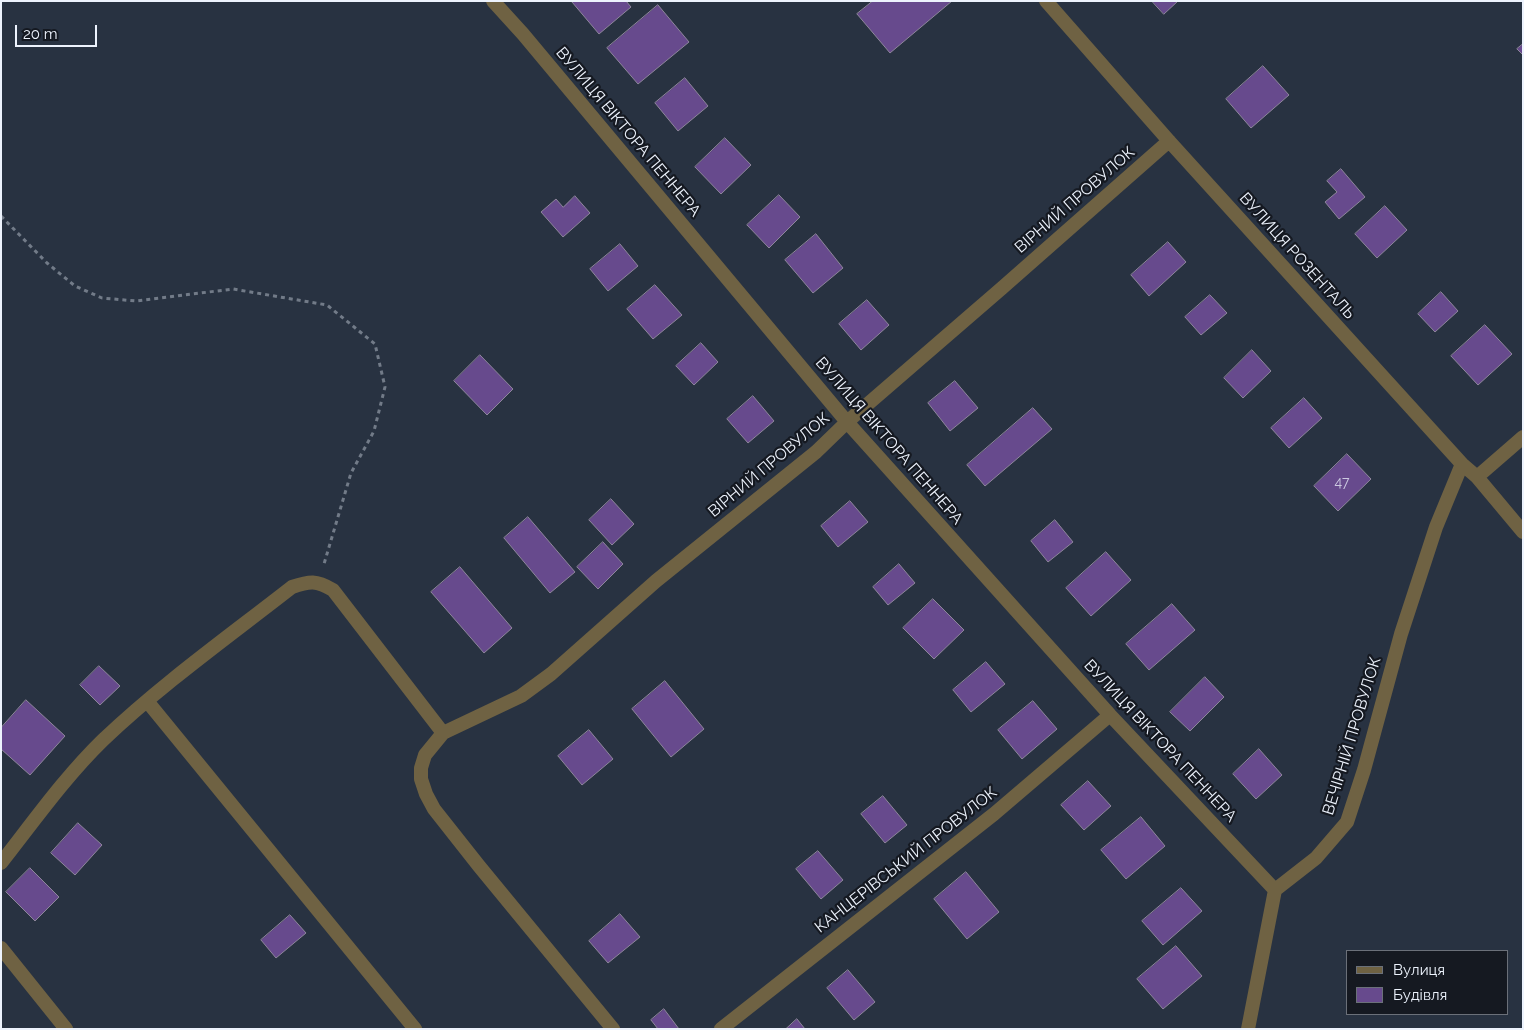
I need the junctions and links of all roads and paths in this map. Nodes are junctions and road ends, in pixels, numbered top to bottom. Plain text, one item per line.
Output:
1 (492, 1) edge
2 (1046, 1) edge
3 (1169, 141) junction
4 (1, 216) edge
5 (847, 422) junction
6 (1523, 437) edge
7 (1462, 464) junction
8 (1478, 477) junction
9 (1523, 532) edge
10 (319, 582) junction
11 (147, 701) junction
12 (1110, 715) junction
13 (443, 733) junction
14 (1, 863) edge
15 (1275, 890) junction
16 (1, 948) edge
17 (66, 1029) edge
18 (415, 1029) edge
19 (613, 1029) edge
20 (722, 1029) edge
21 (1248, 1029) edge

1 - 5 street, ВУЛИЦЯ ВІКТОРА ПЕННЕРА
2 - 3 street, ВУЛИЦЯ РОЗЕНТАЛЬ
3 - 5 street, ВІРНИЙ ПРОВУЛОК
3 - 7 street, ВУЛИЦЯ РОЗЕНТАЛЬ
4 - 10 path
5 - 12 street, ВУЛИЦЯ ВІКТОРА ПЕННЕРА
5 - 13 street, ВІРНИЙ ПРОВУЛОК
6 - 8 street
7 - 8 street, ВУЛИЦЯ РОЗЕНТАЛЬ
7 - 15 street, ВЕЧІРНІЙ ПРОВУЛОК
8 - 9 street, ВУЛИЦЯ РОЗЕНТАЛЬ
10 - 11 street
10 - 13 street
11 - 14 street
11 - 18 street
12 - 15 street, ВУЛИЦЯ ВІКТОРА ПЕННЕРА
12 - 20 street, КАНЦЕРІВСЬКИЙ ПРОВУЛОК
13 - 19 street
15 - 21 street
16 - 17 street

